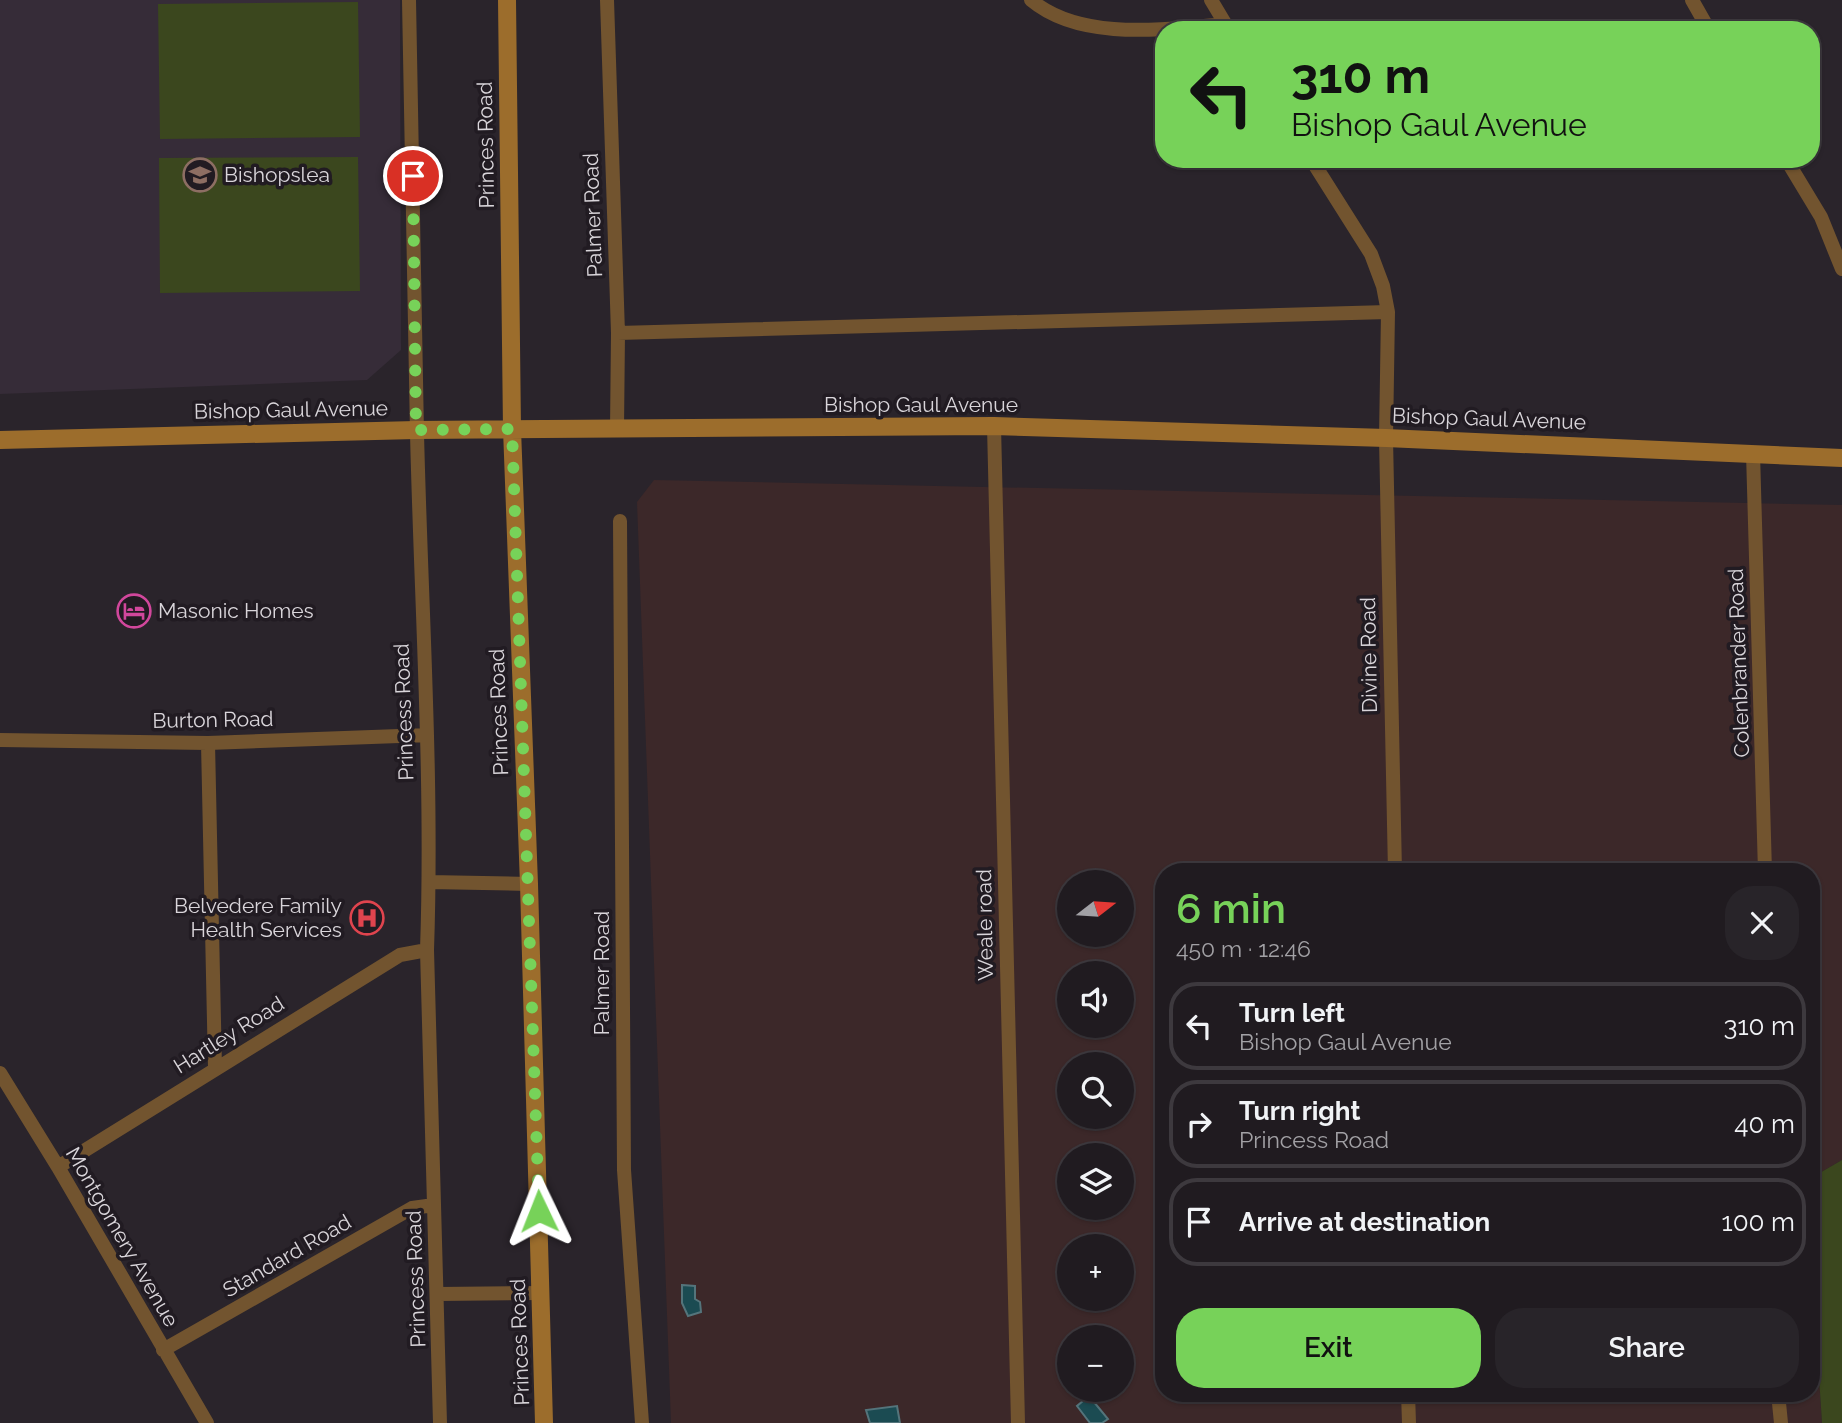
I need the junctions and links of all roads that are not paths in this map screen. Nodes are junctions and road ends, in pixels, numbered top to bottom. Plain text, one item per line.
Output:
1 (409, 0) edge
2 (507, 0) edge
3 (607, 0) edge
4 (1031, 0) edge
5 (1211, 0) edge
6 (1692, 0) edge
7 (1223, 21) edge
8 (1704, 21) edge
9 (1155, 27) edge
10 (1317, 168) edge
11 (1791, 168) edge
12 (1842, 270) edge
13 (1388, 312) junction
14 (618, 333) junction
15 (994, 426) junction
16 (512, 429) junction
17 (617, 429) junction
18 (416, 430) junction
19 (1385, 438) junction
20 (0, 440) edge
21 (1753, 453) junction
22 (1842, 458) edge
23 (620, 521) dead end
24 (427, 735) junction
25 (0, 740) edge
26 (208, 743) junction
27 (1395, 863) edge
28 (1765, 863) edge
29 (429, 882) junction
30 (529, 884) junction
31 (427, 950) junction
32 (215, 1068) junction
33 (0, 1073) edge
34 (58, 1167) junction
35 (435, 1205) junction
36 (541, 1293) junction
37 (439, 1294) junction
38 (163, 1350) junction
39 (1408, 1402) edge
40 (1779, 1402) edge
41 (207, 1423) edge
42 (440, 1423) edge
43 (544, 1423) edge
44 (642, 1423) edge
45 (1017, 1423) edge
46 (1409, 1423) edge
47 (1781, 1423) edge

1 - 18 street, Princess Road
2 - 16 main road, Princes Road
3 - 14 street, Palmer Road
4 - 9 street
5 - 7 street
6 - 8 street
10 - 13 street, Divine Road
11 - 12 street
13 - 14 street
13 - 19 street, Divine Road
14 - 17 street, Palmer Road
15 - 17 main road, Bishop Gaul Avenue
15 - 19 main road, Bishop Gaul Avenue
15 - 45 street, Weale road
16 - 17 main road, Bishop Gaul Avenue
16 - 18 main road, Bishop Gaul Avenue
16 - 30 main road, Princes Road
18 - 20 main road, Bishop Gaul Avenue
18 - 24 street, Princess Road
19 - 21 main road, Bishop Gaul Avenue
19 - 27 street, Divine Road
21 - 22 main road, Bishop Gaul Avenue
21 - 28 street, Colenbrander Road
23 - 44 street, Palmer Road
24 - 26 street, Burton Road
24 - 29 street, Princess Road
25 - 26 street, Burton Road
26 - 32 street
29 - 30 street
29 - 31 street, Princess Road
30 - 36 main road, Princes Road
31 - 32 street, Hartley Road
31 - 35 street, Princess Road
32 - 34 street, Hartley Road
33 - 34 street, Montgomery Avenue
34 - 38 street, Montgomery Avenue
35 - 37 street, Princess Road
35 - 38 street, Standard Road
36 - 37 street
36 - 43 main road, Princes Road
37 - 42 street, Princess Road
38 - 41 street, Montgomery Avenue
39 - 46 street
40 - 47 street

